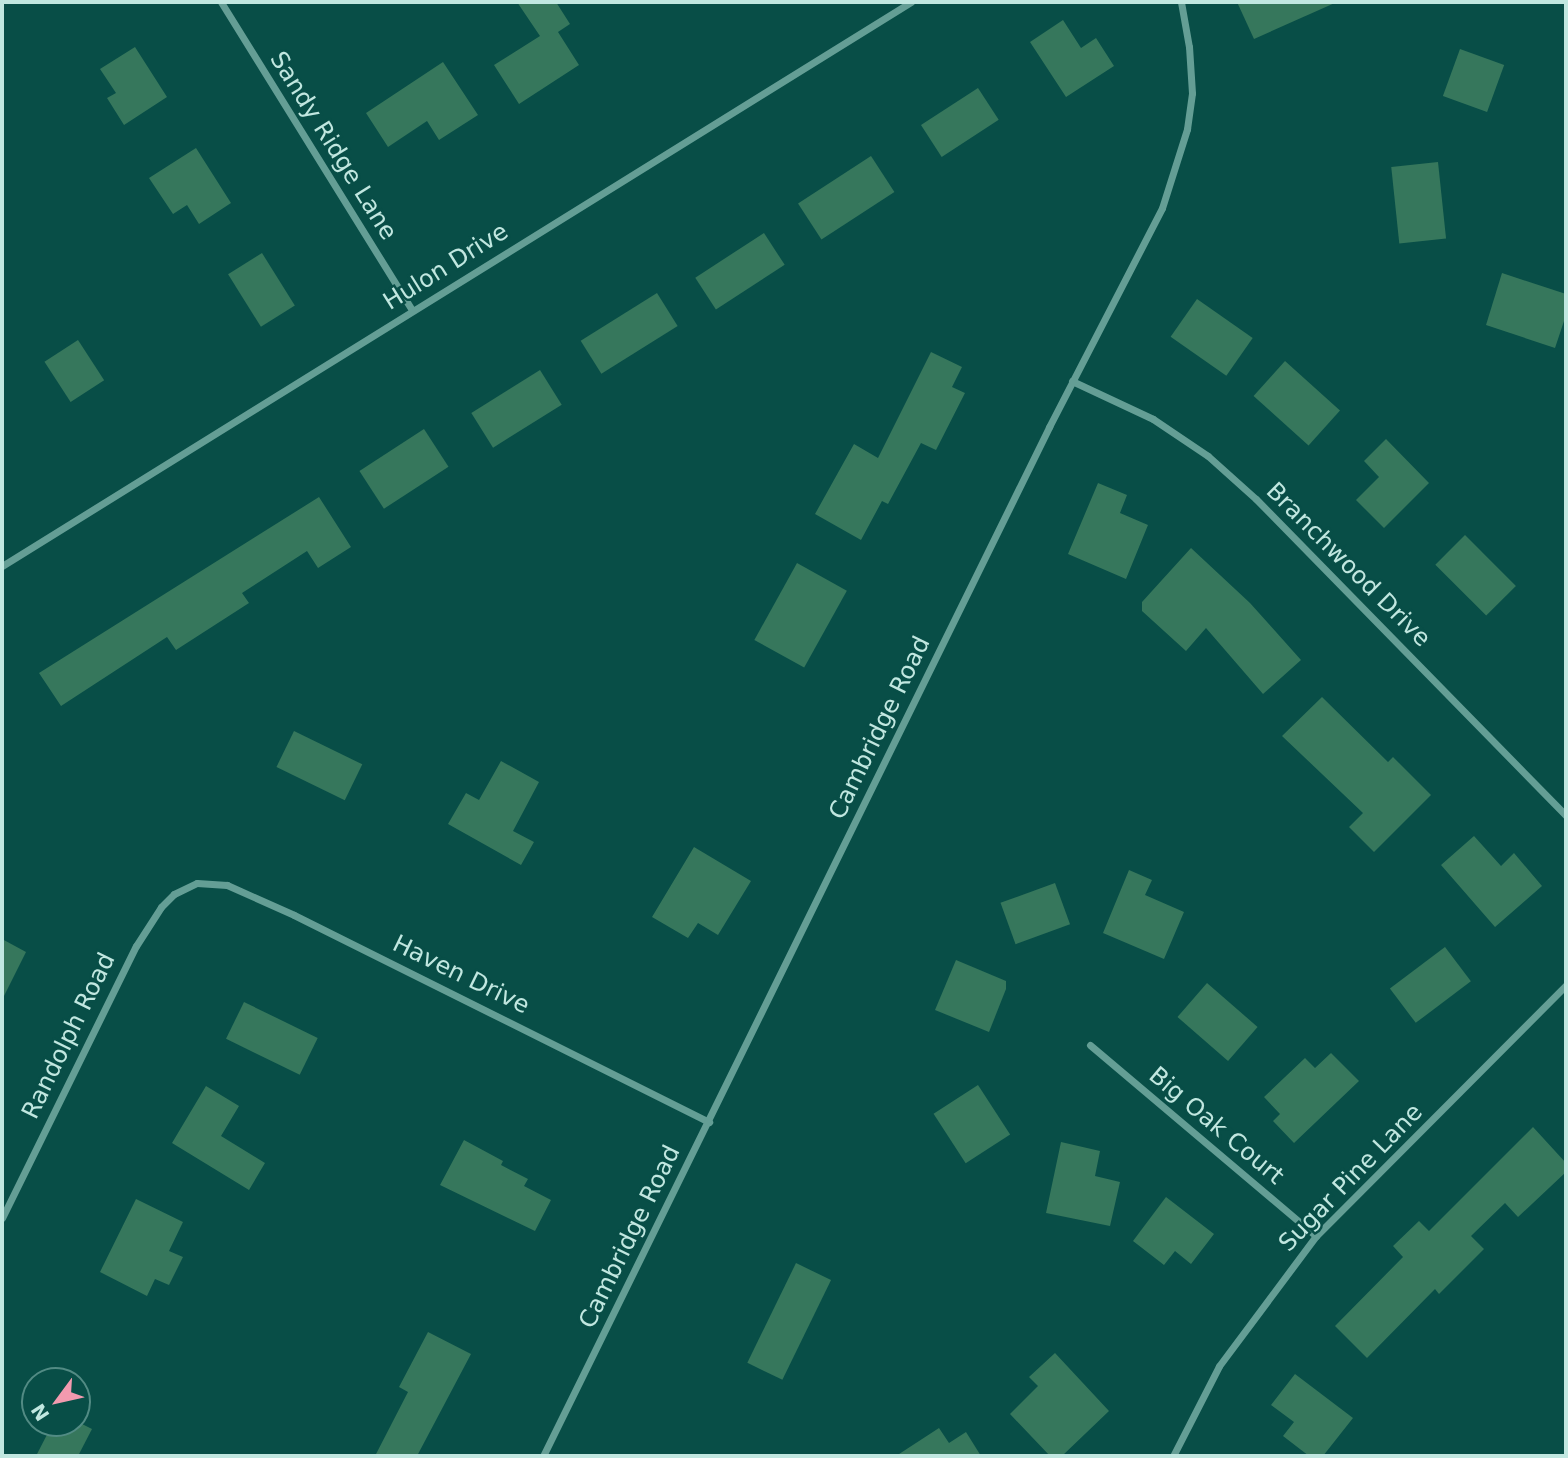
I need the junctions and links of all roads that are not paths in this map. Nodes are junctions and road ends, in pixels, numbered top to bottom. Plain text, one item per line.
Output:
1 (221, 2) edge
2 (911, 2) edge
3 (1181, 2) edge
4 (412, 310) junction
5 (1072, 381) junction
6 (2, 566) edge
7 (1566, 816) edge
8 (189, 886) joint
9 (1566, 985) edge
10 (1090, 1045) dead end
11 (709, 1122) junction
12 (2, 1218) edge
13 (1317, 1236) junction
14 (543, 1456) edge
15 (1173, 1456) edge

1 - 4 street, Sandy Ridge Lane
2 - 4 street, Hulon Drive
3 - 5 street, Cambridge Road
4 - 6 street, Hulon Drive
5 - 7 street, Branchwood Drive
5 - 11 street, Cambridge Road
8 - 11 street, Haven Drive
8 - 12 street, Randolph Road
9 - 13 street, Sugar Pine Lane
10 - 13 street, Big Oak Court
11 - 14 street, Cambridge Road
13 - 15 street, Sugar Pine Lane

